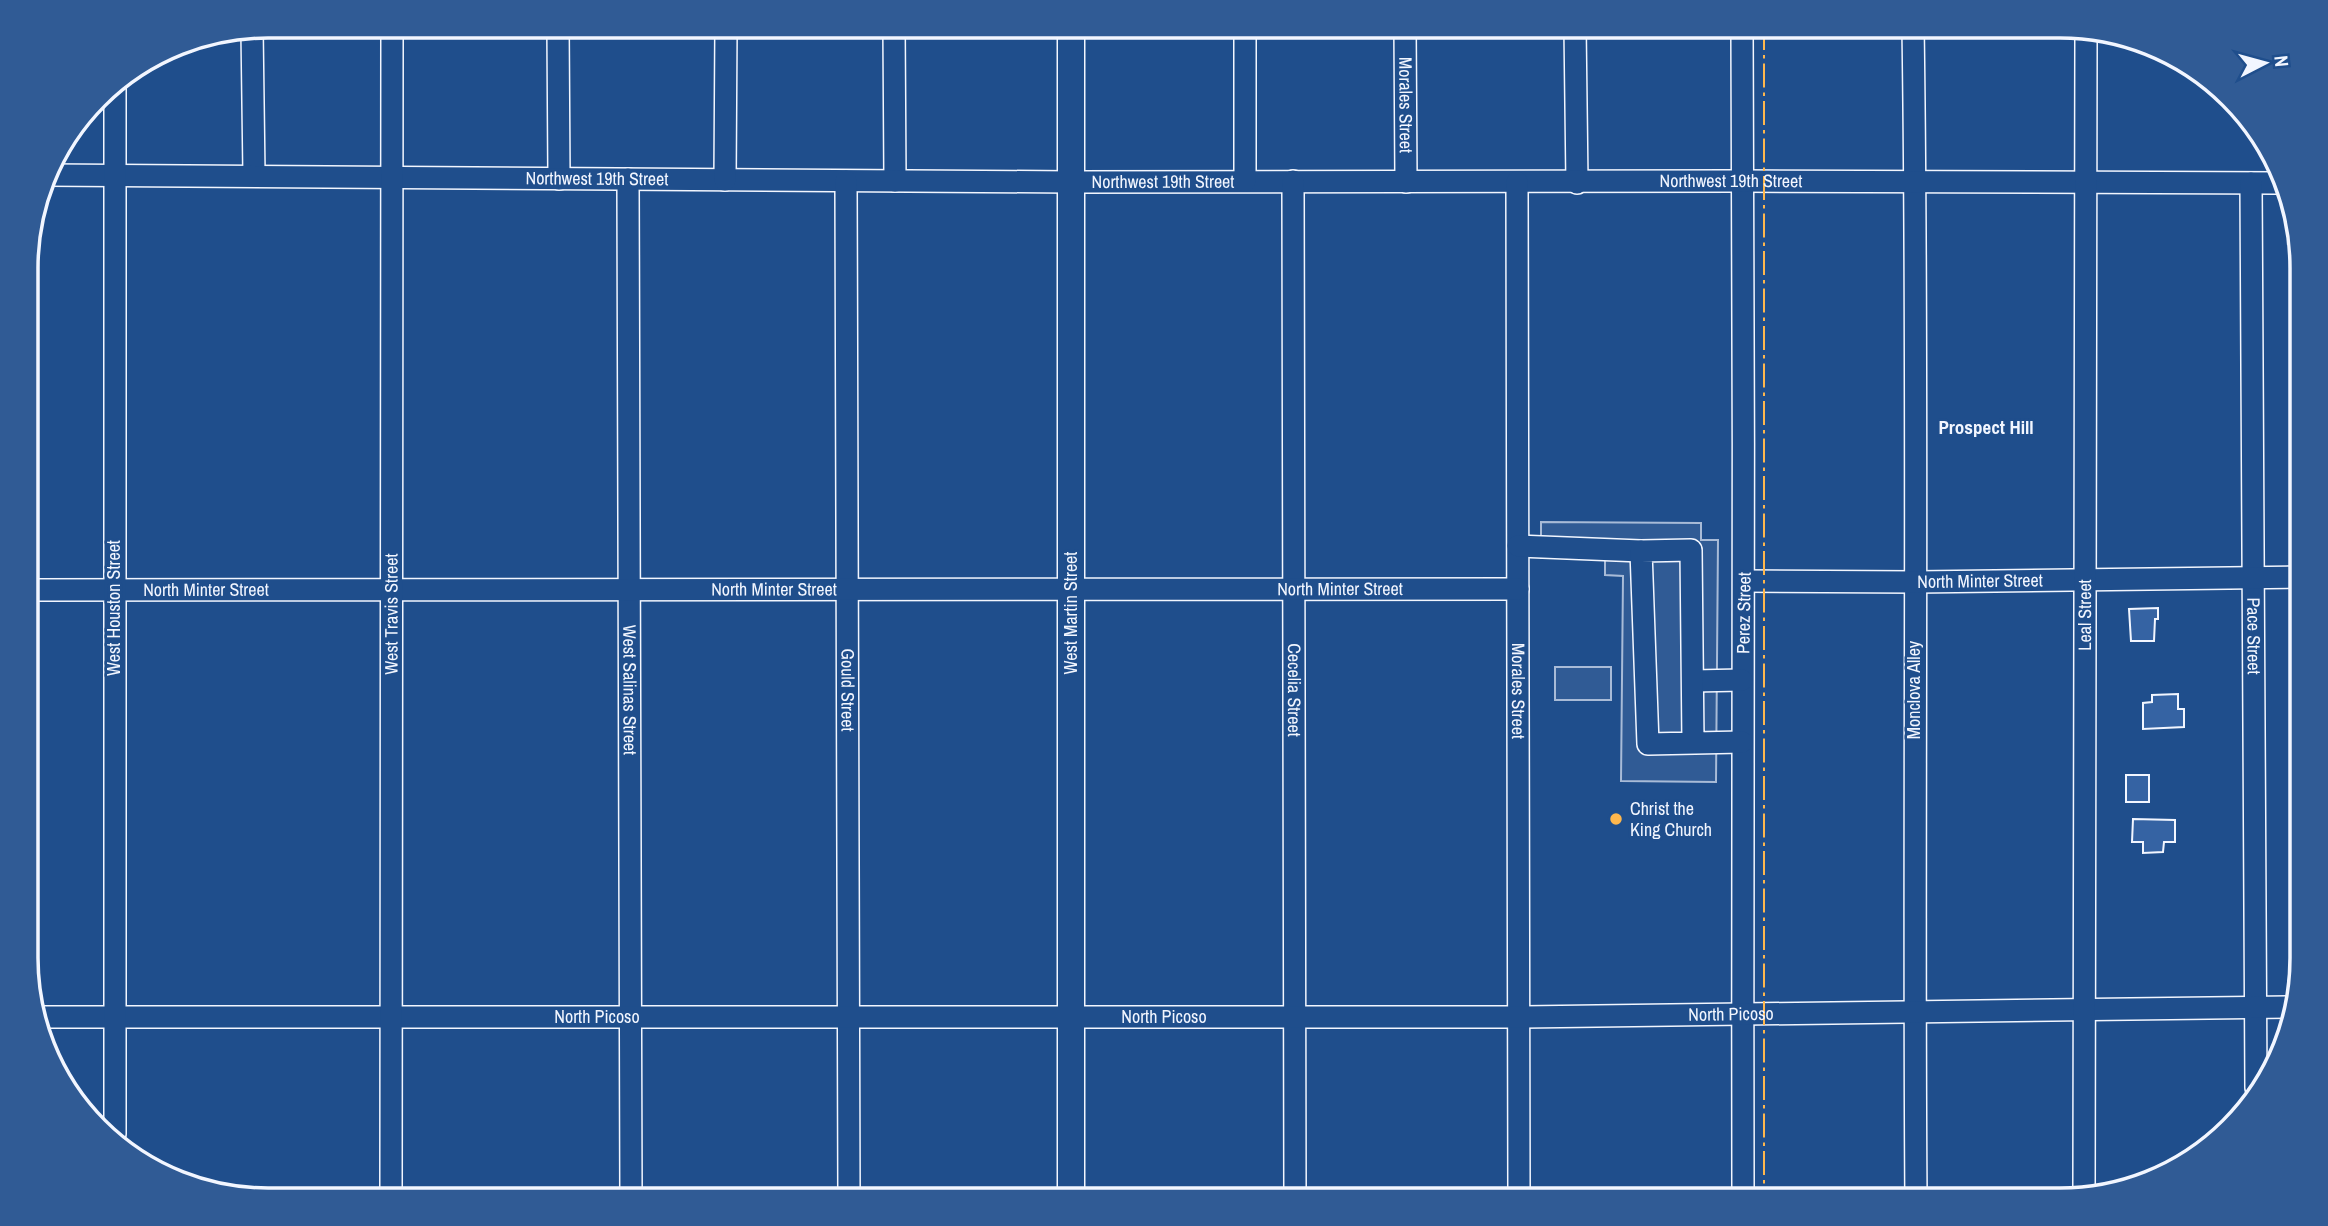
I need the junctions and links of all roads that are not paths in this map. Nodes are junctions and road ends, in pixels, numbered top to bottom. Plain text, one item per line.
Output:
1 (1245, 38) edge
2 (1405, 38) edge
3 (1575, 38) edge
4 (1742, 38) edge
5 (1913, 38) edge
6 (252, 39) edge
7 (392, 39) edge
8 (558, 39) edge
9 (726, 39) edge
10 (894, 39) edge
11 (1071, 39) edge
12 (2086, 40) edge
13 (115, 98) edge
14 (58, 175) edge
15 (254, 175) junction
16 (115, 176) junction
17 (391, 177) junction
18 (559, 179) junction
19 (628, 180) junction
20 (725, 180) junction
21 (846, 181) junction
22 (895, 181) junction
23 (1245, 181) junction
24 (1293, 181) junction
25 (1743, 181) junction
26 (1071, 182) junction
27 (1406, 182) junction
28 (1517, 182) junction
29 (1915, 182) junction
30 (2087, 182) junction
31 (1577, 183) junction
32 (2251, 183) junction
33 (2273, 183) edge
34 (1518, 546) junction
35 (1641, 551) junction
36 (2253, 578) junction
37 (2290, 578) edge
38 (2084, 580) junction
39 (1745, 581) junction
40 (1917, 582) junction
41 (1294, 589) junction
42 (1518, 589) junction
43 (39, 590) edge
44 (114, 590) junction
45 (629, 590) junction
46 (847, 590) junction
47 (1071, 590) junction
48 (390, 591) junction
49 (1742, 680) junction
50 (1693, 681) junction
51 (1742, 742) junction
52 (1693, 743) junction
53 (2256, 1007) junction
54 (2284, 1007) edge
55 (2083, 1010) junction
56 (1914, 1011) junction
57 (1743, 1014) junction
58 (46, 1017) edge
59 (1071, 1017) junction
60 (1295, 1017) junction
61 (1519, 1017) junction
62 (115, 1018) junction
63 (390, 1018) junction
64 (630, 1018) junction
65 (848, 1018) junction
66 (2256, 1076) edge
67 (115, 1128) edge
68 (2084, 1186) edge
69 (1295, 1187) edge
70 (1519, 1187) edge
71 (1744, 1187) edge
72 (1916, 1187) edge
73 (391, 1188) edge
74 (631, 1188) edge
75 (849, 1188) edge
76 (1071, 1188) edge

1 - 23 street
2 - 27 street, Morales Street
3 - 31 street
4 - 25 street, Perez Street
5 - 29 street, Monclova Alley
6 - 15 street
7 - 17 street, West Travis Street
8 - 18 street
9 - 20 street
10 - 22 street
11 - 26 main road, West Martin Street
12 - 30 street, Leal Street
13 - 16 street, West Houston Street
14 - 16 street, Northwest 19th Street
15 - 16 street, Northwest 19th Street
15 - 17 street, Northwest 19th Street
16 - 44 street, West Houston Street
17 - 18 street, Northwest 19th Street
17 - 48 street, West Travis Street
18 - 19 street, Northwest 19th Street
19 - 20 street, Northwest 19th Street
19 - 45 street, West Salinas Street
20 - 21 street, Northwest 19th Street
21 - 22 street, Northwest 19th Street
21 - 46 street, Gould Street
22 - 26 street, Northwest 19th Street
23 - 24 street, Northwest 19th Street
23 - 26 street, Northwest 19th Street
24 - 27 street, Northwest 19th Street
24 - 41 street, Cecelia Street
25 - 29 street, Northwest 19th Street
25 - 31 street, Northwest 19th Street
25 - 39 street, Perez Street
26 - 47 main road, West Martin Street
27 - 28 street, Northwest 19th Street
28 - 31 street, Northwest 19th Street
28 - 34 street, Morales Street
29 - 30 street, Northwest 19th Street
29 - 40 street, Monclova Alley
30 - 32 street, Northwest 19th Street
30 - 38 street, Leal Street
32 - 33 street, Northwest 19th Street
32 - 36 street, Pace Street
34 - 35 street
34 - 42 street, Morales Street
35 - 50 street
35 - 52 street
36 - 37 street, North Minter Street
36 - 38 street, North Minter Street
36 - 53 street, Pace Street
38 - 40 street, North Minter Street
38 - 55 street, Leal Street
39 - 40 street, North Minter Street
39 - 49 street, Perez Street
40 - 56 street, Monclova Alley
41 - 42 street, North Minter Street
41 - 47 street, North Minter Street
41 - 60 street, Cecelia Street
42 - 61 street, Morales Street
43 - 44 street, North Minter Street
44 - 48 street, North Minter Street
44 - 62 street, West Houston Street
45 - 46 street, North Minter Street
45 - 48 street, North Minter Street
45 - 64 street, West Salinas Street
46 - 47 street, North Minter Street
46 - 65 street, Gould Street
47 - 59 main road, West Martin Street
48 - 63 street, West Travis Street
49 - 50 street
49 - 51 street, Perez Street
50 - 52 street
51 - 52 street
51 - 57 street, Perez Street
53 - 54 street, North Picoso
53 - 55 street, North Picoso
53 - 66 street, Pace Street
55 - 56 street, North Picoso
55 - 68 street, Leal Street
56 - 57 street, North Picoso
56 - 72 street, Monclova Alley
57 - 61 street, North Picoso
57 - 71 street, Perez Street
58 - 62 street, North Picoso
59 - 60 street, North Picoso
59 - 65 street, North Picoso
59 - 76 main road, West Martin Street
60 - 61 street, North Picoso
60 - 69 street, Cecelia Street
61 - 70 street, Morales Street
62 - 63 street, North Picoso
62 - 67 street, West Houston Street
63 - 64 street, North Picoso
63 - 73 street, West Travis Street
64 - 65 street, North Picoso
64 - 74 street, West Salinas Street
65 - 75 street, Gould Street

